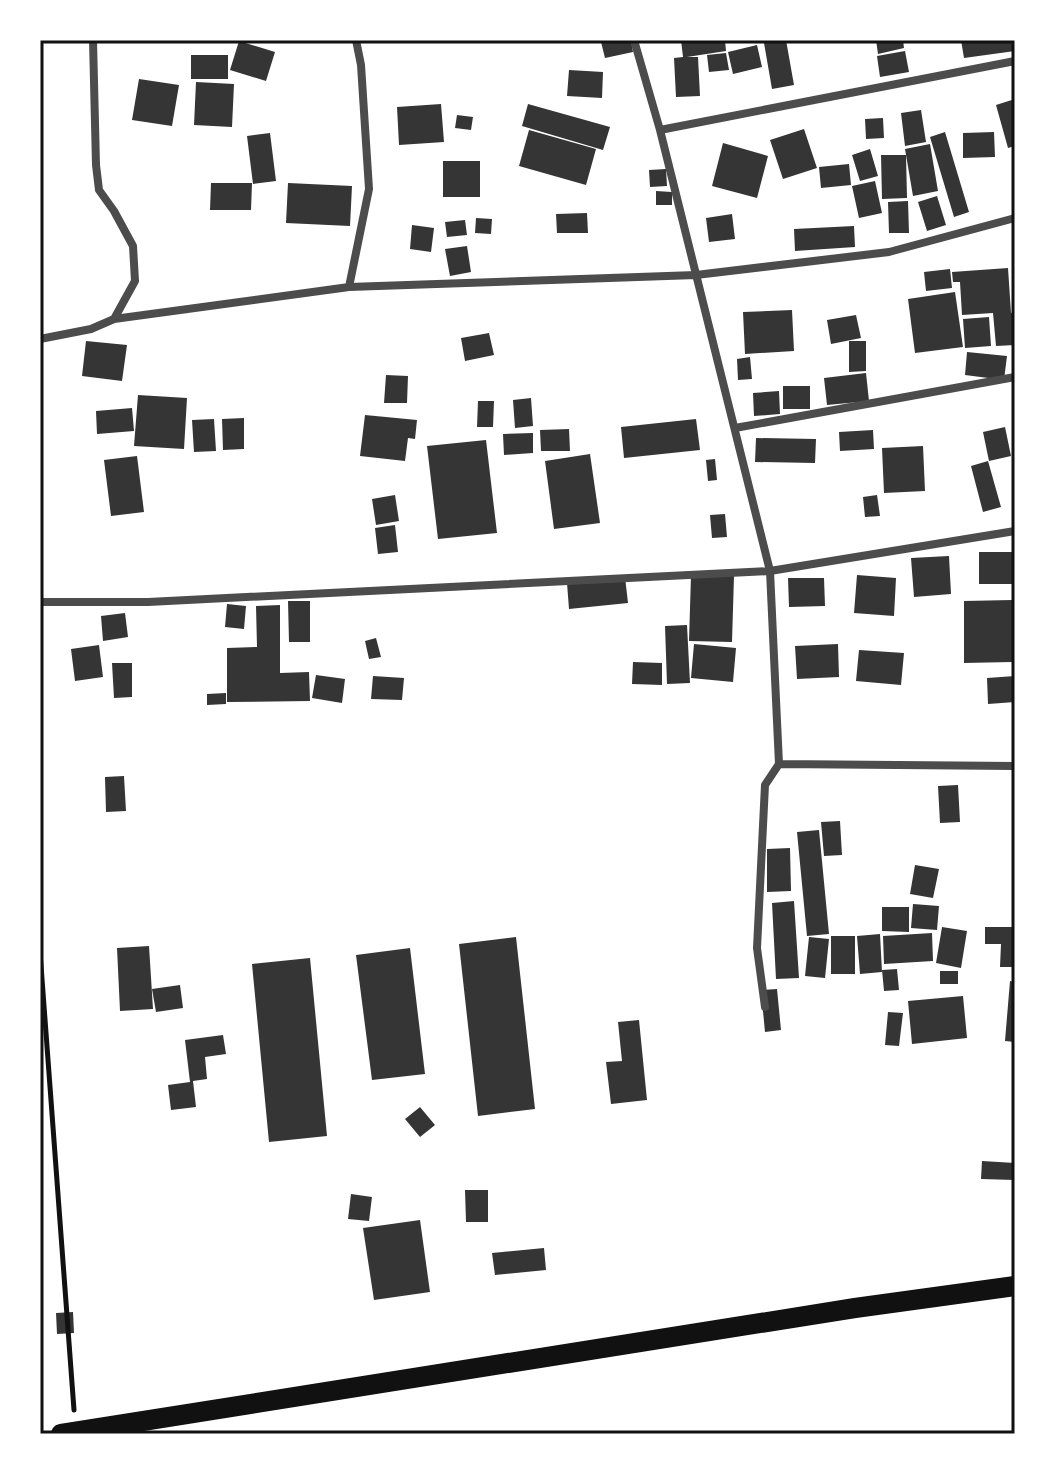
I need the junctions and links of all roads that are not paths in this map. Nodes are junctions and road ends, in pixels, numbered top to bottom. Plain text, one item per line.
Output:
1 (93, 40) edge
2 (356, 40) edge
3 (634, 40) edge
4 (1015, 61) edge
5 (660, 130) junction
6 (1015, 218) edge
7 (696, 275) junction
8 (349, 287) junction
9 (114, 319) junction
10 (40, 339) edge
11 (1015, 377) edge
12 (735, 428) junction
13 (1015, 531) edge
14 (770, 571) junction
15 (40, 602) edge
16 (779, 764) junction
17 (1015, 766) edge
18 (765, 1007) dead end
19 (1015, 1286) edge
20 (68, 1432) edge

1 - 9 street
2 - 8 street
3 - 5 street
4 - 5 street
5 - 7 street
6 - 7 street
7 - 8 street
7 - 12 street
8 - 9 street
9 - 10 street
11 - 12 street
12 - 14 street
13 - 14 street
14 - 15 street
14 - 16 street
16 - 17 street
16 - 18 street
19 - 20 main road

